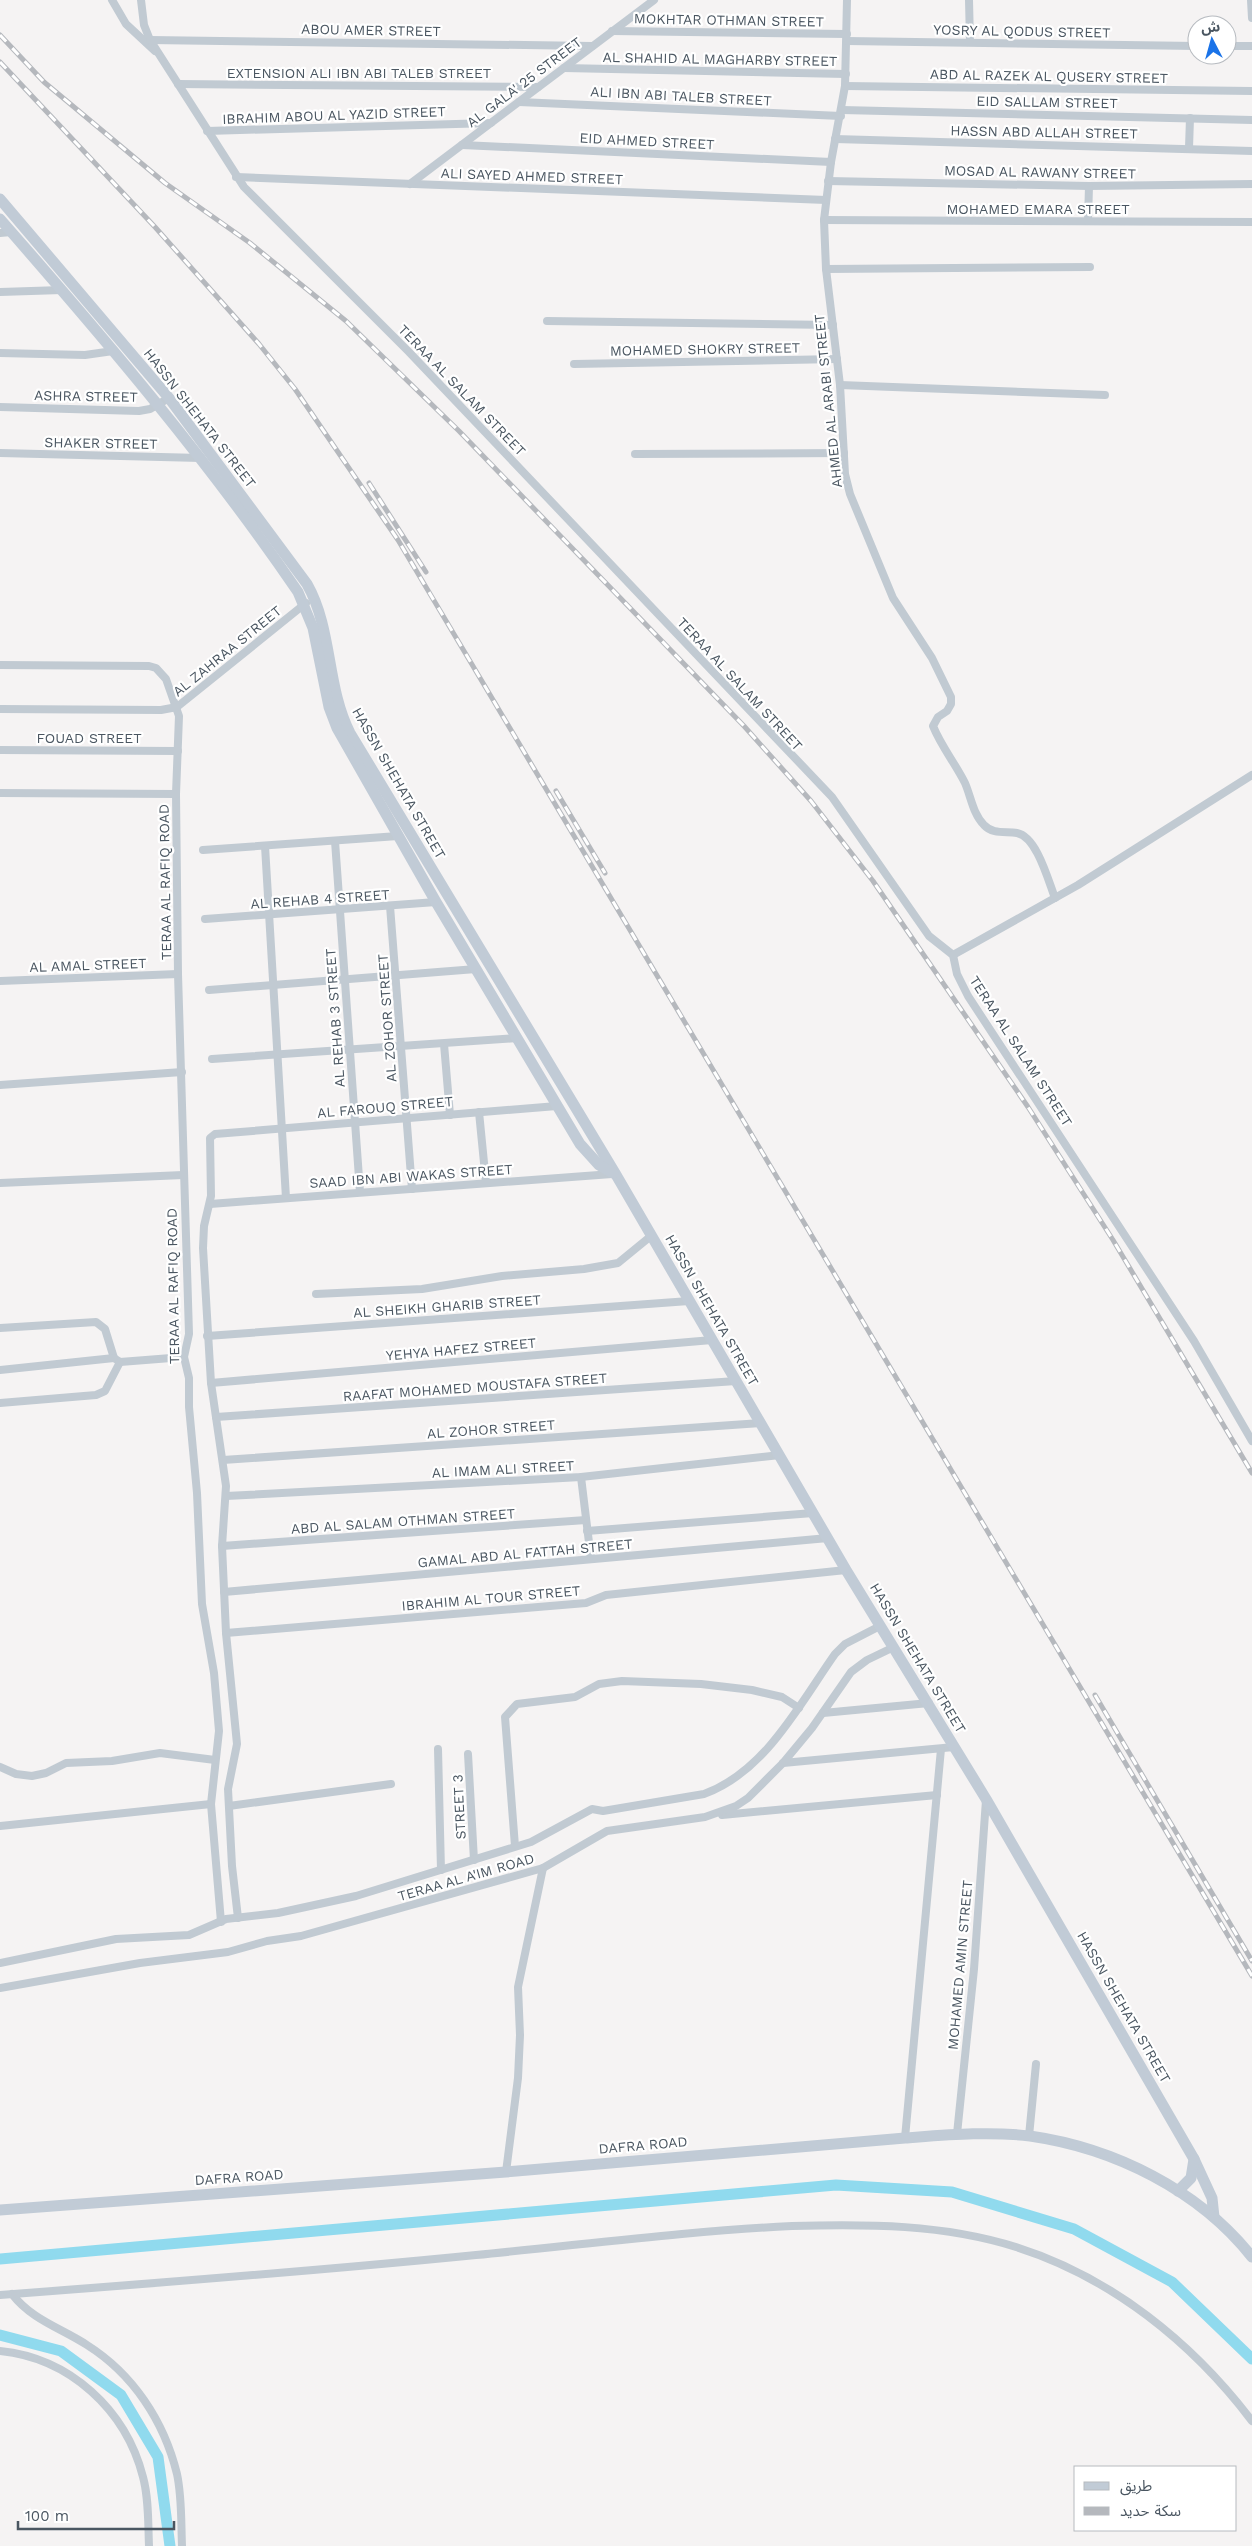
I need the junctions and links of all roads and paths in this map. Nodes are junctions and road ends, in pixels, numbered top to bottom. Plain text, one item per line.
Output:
1 (112, 0) edge
2 (141, 0) edge
3 (654, 0) edge
4 (847, 0) edge
5 (970, 0) edge
6 (1251, 0) edge
7 (1252, 4) edge
8 (1252, 18) edge
9 (612, 31) junction
10 (847, 37) junction
11 (150, 40) junction
12 (970, 42) junction
13 (592, 46) junction
14 (1187, 46) edge
15 (1237, 46) edge
16 (1252, 46) edge
17 (159, 54) junction
18 (564, 68) junction
19 (846, 74) junction
20 (178, 84) junction
21 (845, 86) junction
22 (538, 87) junction
23 (1252, 91) edge
24 (519, 102) junction
25 (842, 113) junction
26 (1190, 118) junction
27 (1252, 120) edge
28 (491, 123) junction
29 (207, 131) junction
30 (835, 139) junction
31 (462, 145) junction
32 (1189, 148) junction
33 (1252, 152) edge
34 (831, 162) junction
35 (236, 177) junction
36 (828, 181) junction
37 (410, 184) junction
38 (1252, 184) edge
39 (1089, 186) junction
40 (0, 200) edge
41 (826, 200) junction
42 (0, 220) edge
43 (824, 220) junction
44 (1088, 221) junction
45 (1252, 222) edge
46 (5, 232) edge
47 (1090, 266) dead end
48 (826, 269) junction
49 (62, 290) junction
50 (0, 292) edge
51 (547, 321) dead end
52 (833, 325) junction
53 (113, 351) junction
54 (0, 353) edge
55 (837, 358) junction
56 (574, 364) dead end
57 (840, 386) junction
58 (1105, 395) dead end
59 (164, 401) junction
60 (0, 407) edge
61 (0, 453) edge
62 (844, 453) junction
63 (635, 454) dead end
64 (201, 458) junction
65 (242, 505) junction
66 (314, 597) junction
67 (304, 604) junction
68 (0, 665) edge
69 (177, 708) junction
70 (0, 709) edge
71 (0, 750) edge
72 (178, 752) junction
73 (1252, 775) edge
74 (0, 793) edge
75 (176, 794) junction
76 (398, 836) junction
77 (335, 841) junction
78 (266, 846) junction
79 (203, 850) dead end
80 (1055, 898) junction
81 (436, 902) junction
82 (390, 906) junction
83 (340, 910) junction
84 (270, 914) junction
85 (205, 919) dead end
86 (953, 955) junction
87 (476, 969) junction
88 (178, 974) junction
89 (396, 976) junction
90 (345, 980) junction
91 (0, 981) edge
92 (274, 985) junction
93 (209, 990) dead end
94 (517, 1038) junction
95 (444, 1044) junction
96 (401, 1047) junction
97 (350, 1050) junction
98 (278, 1055) junction
99 (212, 1059) dead end
100 (182, 1072) junction
101 (0, 1085) edge
102 (557, 1106) junction
103 (479, 1112) junction
104 (450, 1114) junction
105 (407, 1118) junction
106 (355, 1122) junction
107 (282, 1128) junction
108 (615, 1173) junction
109 (183, 1175) junction
110 (486, 1183) junction
111 (0, 1184) edge
112 (412, 1189) junction
113 (360, 1192) junction
114 (286, 1198) junction
115 (210, 1204) junction
116 (651, 1236) junction
117 (316, 1294) dead end
118 (689, 1300) junction
119 (0, 1328) edge
120 (207, 1336) junction
121 (712, 1340) junction
122 (184, 1357) junction
123 (117, 1360) junction
124 (0, 1370) edge
125 (736, 1381) junction
126 (211, 1383) junction
127 (0, 1403) edge
128 (216, 1417) junction
129 (761, 1424) junction
130 (1252, 1441) edge
131 (780, 1455) junction
132 (223, 1460) junction
133 (581, 1477) junction
134 (226, 1496) junction
135 (813, 1513) junction
136 (586, 1520) junction
137 (588, 1531) junction
138 (828, 1538) junction
139 (222, 1546) junction
140 (591, 1559) junction
141 (846, 1570) junction
142 (224, 1592) junction
143 (880, 1626) junction
144 (226, 1633) junction
145 (894, 1647) junction
146 (929, 1703) junction
147 (798, 1708) junction
148 (823, 1713) junction
149 (954, 1747) junction
150 (438, 1749) dead end
151 (941, 1749) junction
152 (468, 1754) dead end
153 (215, 1760) junction
154 (783, 1763) junction
155 (0, 1767) edge
156 (391, 1784) dead end
157 (937, 1795) junction
158 (986, 1799) junction
159 (211, 1804) junction
160 (229, 1806) junction
161 (705, 1817) junction
162 (0, 1826) edge
163 (514, 1846) junction
164 (474, 1860) junction
165 (543, 1868) junction
166 (441, 1870) junction
167 (238, 1918) junction
168 (221, 1922) junction
169 (0, 1963) edge
170 (0, 1988) edge
171 (1036, 2064) dead end
172 (957, 2134) junction
173 (1029, 2136) junction
174 (905, 2138) junction
175 (1194, 2160) junction
176 (506, 2172) junction
177 (1178, 2191) junction
178 (0, 2210) edge
179 (1214, 2218) junction
180 (1252, 2257) edge
181 (12, 2294) junction
182 (0, 2295) edge
183 (0, 2351) edge
184 (1252, 2421) edge
185 (148, 2546) edge
186 (182, 2546) edge

1 - 17 street
2 - 11 street, TERAA AL SALAM STREET
3 - 9 street, AL GALA' 25 STREET
4 - 10 street, AHMED AL ARABI STREET
5 - 12 street
6 - 7 street
7 - 8 street
9 - 10 street, MOKHTAR OTHMAN STREET
9 - 13 street, AL GALA' 25 STREET
10 - 12 street, YOSRY AL QODUS STREET
10 - 19 street, AHMED AL ARABI STREET
11 - 13 street, ABOU AMER STREET
11 - 17 street, TERAA AL SALAM STREET
12 - 14 street, YOSRY AL QODUS STREET
13 - 18 street, AL GALA' 25 STREET
15 - 16 street
17 - 20 street, TERAA AL SALAM STREET
18 - 19 street, AL SHAHID AL MAGHARBY STREET
18 - 22 street, AL GALA' 25 STREET
19 - 21 street, AHMED AL ARABI STREET
20 - 22 street, EXTENSION ALI IBN ABI TALEB STREET
20 - 29 street, TERAA AL SALAM STREET
21 - 23 street, ABD AL RAZEK AL QUSERY STREET
21 - 25 street, AHMED AL ARABI STREET
22 - 24 street, AL GALA' 25 STREET
24 - 25 street, ALI IBN ABI TALEB STREET
24 - 28 street, AL GALA' 25 STREET
25 - 26 street, EID SALLAM STREET
25 - 30 street, AHMED AL ARABI STREET
26 - 27 street, EID SALLAM STREET
26 - 32 street
28 - 29 street, IBRAHIM ABOU AL YAZID STREET
28 - 31 street, AL GALA' 25 STREET
29 - 35 street, TERAA AL SALAM STREET
30 - 32 street, HASSN ABD ALLAH STREET
30 - 34 street, AHMED AL ARABI STREET
31 - 34 street, EID AHMED STREET
31 - 37 street, AL GALA' 25 STREET
32 - 33 street, HASSN ABD ALLAH STREET
34 - 36 street, AHMED AL ARABI STREET
35 - 37 street, ALI SAYED AHMED STREET
35 - 86 street, TERAA AL SALAM STREET
36 - 39 street, MOSAD AL RAWANY STREET
36 - 41 street, AHMED AL ARABI STREET
37 - 41 street, ALI SAYED AHMED STREET
38 - 39 street, MOSAD AL RAWANY STREET
39 - 44 street
40 - 59 main road, HASSN SHEHATA STREET
41 - 43 street, AHMED AL ARABI STREET
42 - 46 main road, HASSN SHEHATA STREET
43 - 44 street, MOHAMED EMARA STREET
43 - 48 street, AHMED AL ARABI STREET
44 - 45 street, MOHAMED EMARA STREET
46 - 49 main road, HASSN SHEHATA STREET
47 - 48 street
48 - 52 street, AHMED AL ARABI STREET
49 - 50 street
49 - 53 main road, HASSN SHEHATA STREET
51 - 52 street
52 - 55 street, AHMED AL ARABI STREET
53 - 54 street
53 - 59 main road, HASSN SHEHATA STREET
55 - 56 street, MOHAMED SHOKRY STREET
55 - 57 street, AHMED AL ARABI STREET
57 - 58 street
57 - 62 street, AHMED AL ARABI STREET
59 - 60 street, ASHRA STREET
59 - 64 main road, HASSN SHEHATA STREET
59 - 65 main road, HASSN SHEHATA STREET
61 - 64 street, SHAKER STREET
62 - 63 street
62 - 80 street, AHMED AL ARABI STREET
64 - 65 main road, HASSN SHEHATA STREET
65 - 66 main road, HASSN SHEHATA STREET
65 - 67 main road, HASSN SHEHATA STREET
66 - 67 street, AL ZAHRAA STREET
66 - 108 main road, HASSN SHEHATA STREET
67 - 69 street, AL ZAHRAA STREET
67 - 76 main road, HASSN SHEHATA STREET
68 - 69 street, TERAA AL RAFIQ ROAD
69 - 70 street, AL ZAHRAA STREET
69 - 72 street, TERAA AL RAFIQ ROAD
71 - 72 street, FOUAD STREET
72 - 75 street, TERAA AL RAFIQ ROAD
73 - 80 street
74 - 75 street
75 - 88 street, TERAA AL RAFIQ ROAD
76 - 77 street
76 - 81 main road, HASSN SHEHATA STREET
77 - 78 street
77 - 83 street, AL REHAB 3 STREET
78 - 79 street
78 - 84 street
80 - 86 street
81 - 82 street, AL REHAB 4 STREET
81 - 87 main road, HASSN SHEHATA STREET
82 - 83 street, AL REHAB 4 STREET
82 - 89 street, AL ZOHOR STREET
83 - 84 street, AL REHAB 4 STREET
83 - 90 street, AL REHAB 3 STREET
84 - 85 street, AL REHAB 4 STREET
84 - 92 street
86 - 130 street, TERAA AL SALAM STREET
87 - 89 street
87 - 94 main road, HASSN SHEHATA STREET
88 - 91 street, AL AMAL STREET
88 - 100 street, TERAA AL RAFIQ ROAD
89 - 90 street
89 - 96 street, AL ZOHOR STREET
90 - 92 street
90 - 97 street, AL REHAB 3 STREET
92 - 93 street
92 - 98 street
94 - 95 street
94 - 102 main road, HASSN SHEHATA STREET
95 - 96 street
95 - 104 street
96 - 97 street
96 - 105 street, AL ZOHOR STREET
97 - 98 street
97 - 106 street, AL REHAB 3 STREET
98 - 99 street
98 - 107 street
100 - 101 street
100 - 109 street, TERAA AL RAFIQ ROAD
102 - 103 street, AL FAROUQ STREET
102 - 108 main road, HASSN SHEHATA STREET
103 - 104 street, AL FAROUQ STREET
103 - 110 street
104 - 105 street, AL FAROUQ STREET
105 - 106 street, AL FAROUQ STREET
105 - 112 street, AL ZOHOR STREET
106 - 107 street, AL FAROUQ STREET
106 - 113 street, AL REHAB 3 STREET
107 - 114 street
107 - 115 street, AL FAROUQ STREET
108 - 110 street, SAAD IBN ABI WAKAS STREET
108 - 116 main road, HASSN SHEHATA STREET
109 - 111 street
109 - 122 street, TERAA AL RAFIQ ROAD
110 - 112 street, SAAD IBN ABI WAKAS STREET
112 - 113 street, SAAD IBN ABI WAKAS STREET
113 - 114 street, SAAD IBN ABI WAKAS STREET
114 - 115 street, SAAD IBN ABI WAKAS STREET
115 - 120 street
116 - 117 street
116 - 118 main road, HASSN SHEHATA STREET
118 - 120 street, AL SHEIKH GHARIB STREET
118 - 121 main road, HASSN SHEHATA STREET
119 - 123 street
120 - 126 street
121 - 125 main road, HASSN SHEHATA STREET
121 - 126 street, YEHYA HAFEZ STREET
122 - 123 street
122 - 153 street, TERAA AL RAFIQ ROAD
123 - 124 street
123 - 127 street
125 - 128 street, RAAFAT MOHAMED MOUSTAFA STREET
125 - 129 main road, HASSN SHEHATA STREET
126 - 128 street
128 - 132 street
129 - 131 main road, HASSN SHEHATA STREET
129 - 132 street, AL ZOHOR STREET
131 - 133 street, AL IMAM ALI STREET
131 - 135 main road, HASSN SHEHATA STREET
132 - 134 street
133 - 134 street, AL IMAM ALI STREET
133 - 136 street
134 - 139 street
135 - 137 street
135 - 138 main road, HASSN SHEHATA STREET
136 - 137 street
136 - 139 street, ABD AL SALAM OTHMAN STREET
137 - 140 street
138 - 140 street, GAMAL ABD AL FATTAH STREET
138 - 141 main road, HASSN SHEHATA STREET
139 - 142 street
140 - 142 street, GAMAL ABD AL FATTAH STREET
141 - 143 main road, HASSN SHEHATA STREET
141 - 144 street, IBRAHIM AL TOUR STREET
142 - 144 street
143 - 145 main road, HASSN SHEHATA STREET
143 - 147 street, TERAA AL A'IM ROAD
144 - 160 street
145 - 146 main road, HASSN SHEHATA STREET
145 - 148 street, TERAA AL A'IM ROAD
146 - 148 street
146 - 149 main road, HASSN SHEHATA STREET
147 - 163 street, TERAA AL A'IM ROAD
147 - 163 street
148 - 154 street, TERAA AL A'IM ROAD
149 - 151 street
149 - 158 main road, HASSN SHEHATA STREET
150 - 166 street
151 - 154 street
151 - 157 street
152 - 164 street, STREET 3
153 - 155 street
153 - 159 street, TERAA AL RAFIQ ROAD
154 - 161 street, TERAA AL A'IM ROAD
156 - 160 street
157 - 161 street
157 - 174 street
158 - 172 street, MOHAMED AMIN STREET
158 - 175 main road, HASSN SHEHATA STREET
159 - 162 street
159 - 168 street, TERAA AL RAFIQ ROAD
160 - 167 street
161 - 165 street, TERAA AL A'IM ROAD
163 - 164 street, TERAA AL A'IM ROAD
164 - 166 street, TERAA AL A'IM ROAD
165 - 170 street, TERAA AL A'IM ROAD
165 - 176 street
166 - 167 street, TERAA AL A'IM ROAD
167 - 168 street, TERAA AL A'IM ROAD
168 - 169 street, TERAA AL A'IM ROAD
171 - 173 street
172 - 173 main road, DAFRA ROAD
172 - 174 main road, DAFRA ROAD
173 - 177 main road, DAFRA ROAD
174 - 176 main road, DAFRA ROAD
175 - 177 main road
175 - 179 main road, HASSN SHEHATA STREET
176 - 178 main road, DAFRA ROAD
177 - 179 main road, DAFRA ROAD
179 - 180 main road, DAFRA ROAD
181 - 182 street
181 - 184 street
181 - 186 street
183 - 185 street

